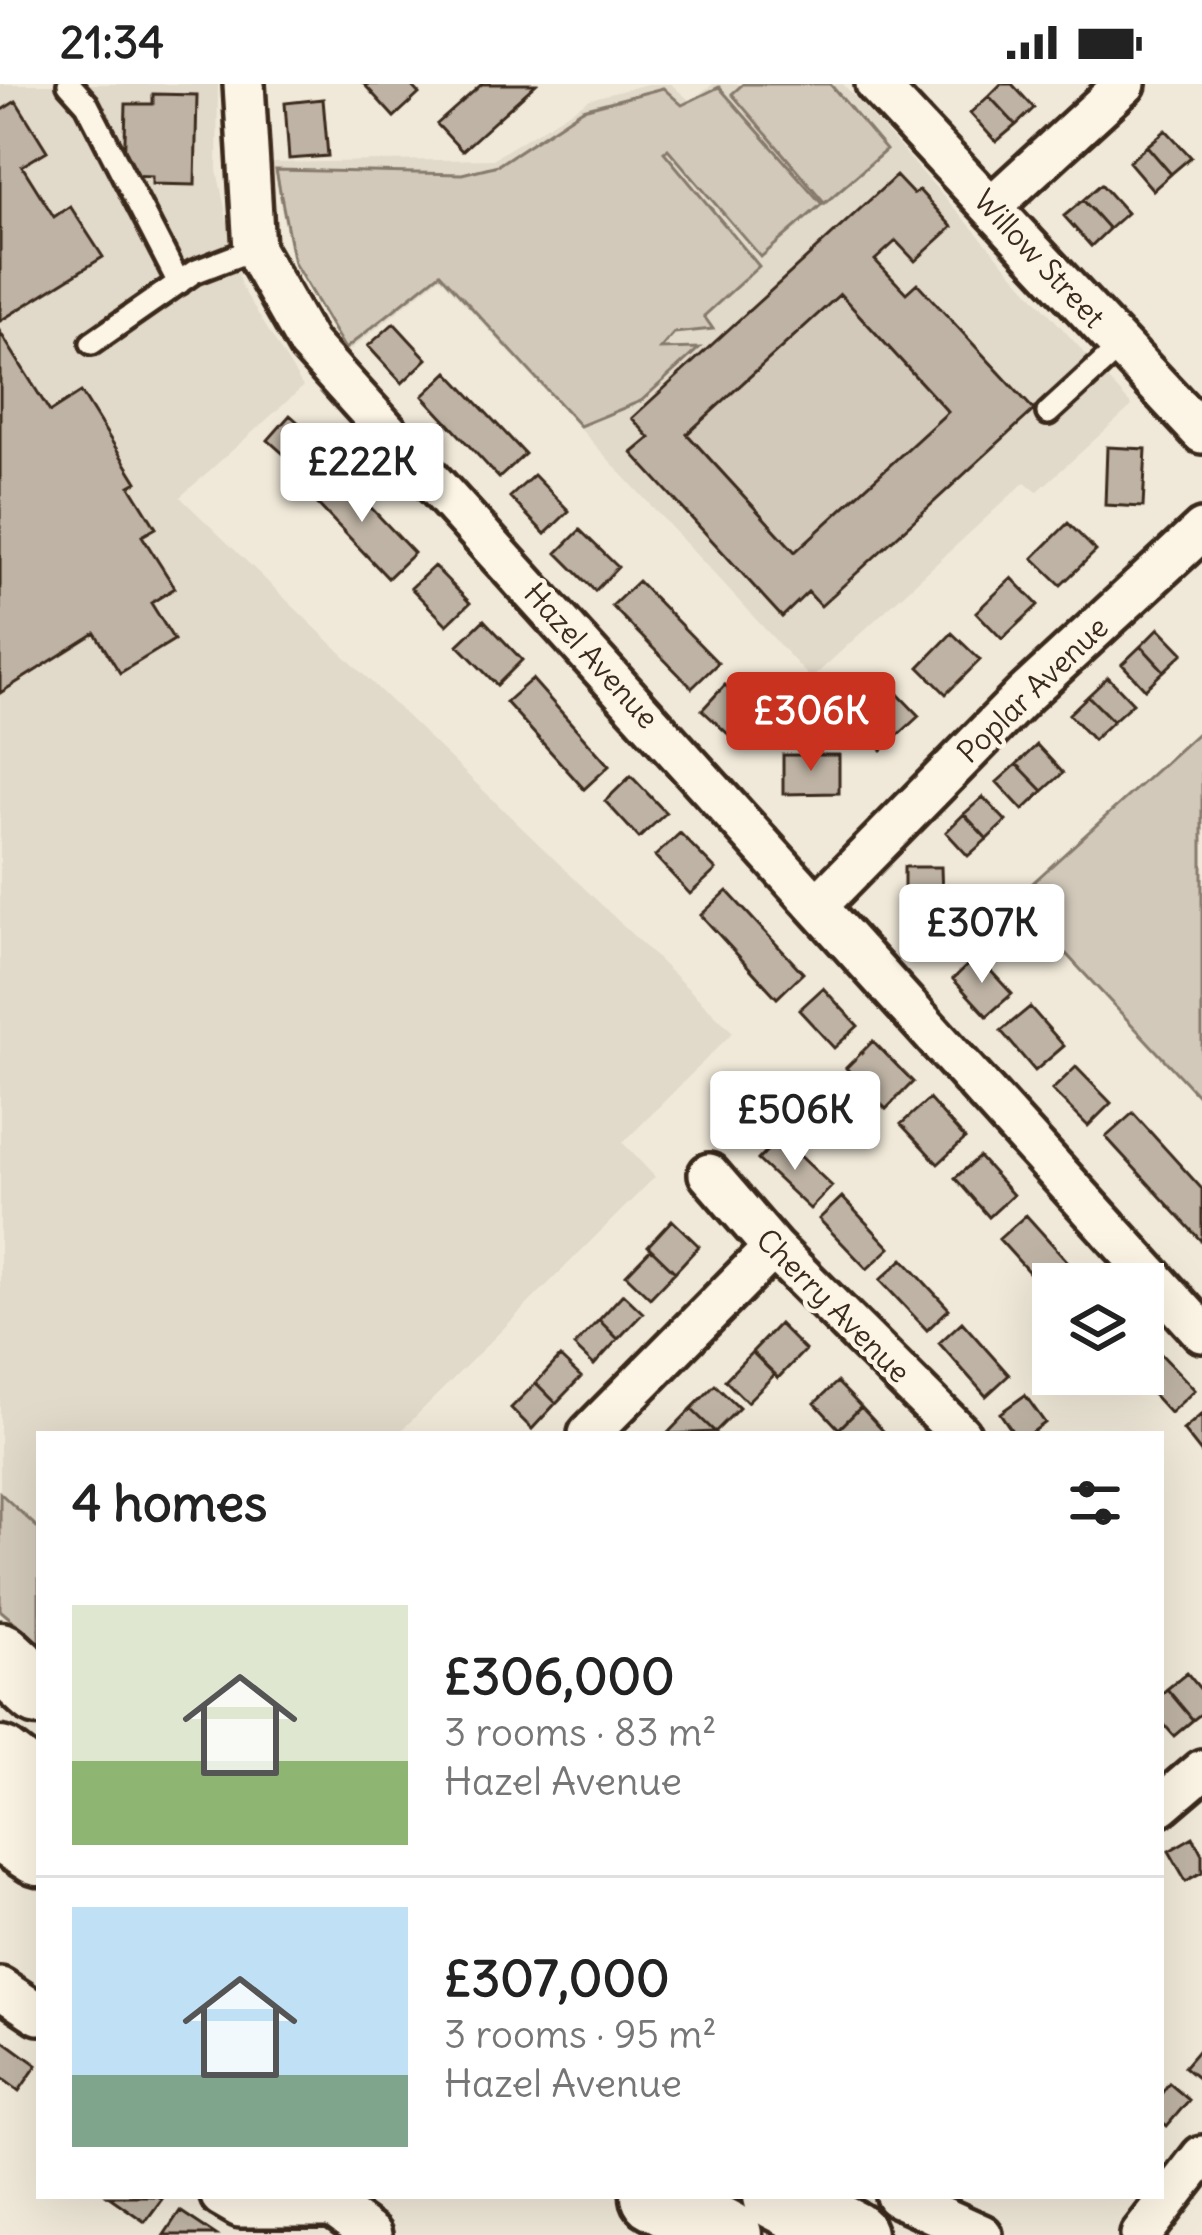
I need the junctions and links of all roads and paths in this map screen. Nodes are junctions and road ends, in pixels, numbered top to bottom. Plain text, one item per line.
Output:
1 (69, 84) edge
2 (244, 84) edge
3 (876, 84) edge
4 (1125, 84) edge
5 (991, 207) junction
6 (254, 249) junction
7 (179, 283) junction
8 (92, 344) dead end
9 (1121, 346) junction
10 (1048, 413) dead end
11 (1202, 433) edge
12 (1202, 530) edge
13 (817, 906) junction
14 (709, 1174) dead end
15 (773, 1248) junction
16 (1202, 1332) edge
17 (592, 1431) edge
18 (957, 1431) edge
19 (0, 1656) edge
20 (0, 1686) edge
21 (36, 1688) edge
22 (36, 1711) edge
23 (1202, 1769) edge
24 (17, 1791) edge
25 (1164, 1802) edge
26 (36, 1844) edge
27 (0, 1988) edge
28 (36, 2012) edge
29 (1202, 2156) edge
30 (227, 2199) edge
31 (661, 2199) edge
32 (784, 2199) edge
33 (903, 2199) edge
34 (327, 2202) edge
35 (371, 2235) edge
36 (728, 2235) edge
37 (852, 2235) edge
38 (982, 2235) edge
39 (1141, 2235) edge

1 - 7 lane
2 - 6 street, Hazel Avenue
3 - 5 street, Willow Street
4 - 5 street
5 - 9 street, Willow Street
6 - 7 lane
6 - 13 street, Hazel Avenue
7 - 8 lane
9 - 10 lane
9 - 11 street, Willow Street
12 - 13 street, Poplar Avenue
13 - 16 street, Hazel Avenue
14 - 15 street, Cherry Avenue
15 - 17 street
15 - 18 street, Cherry Avenue
19 - 21 highway
20 - 22 highway
23 - 25 street
24 - 26 highway
27 - 28 street
29 - 39 street
30 - 34 street
31 - 36 highway
32 - 37 highway
33 - 38 street
34 - 35 street

